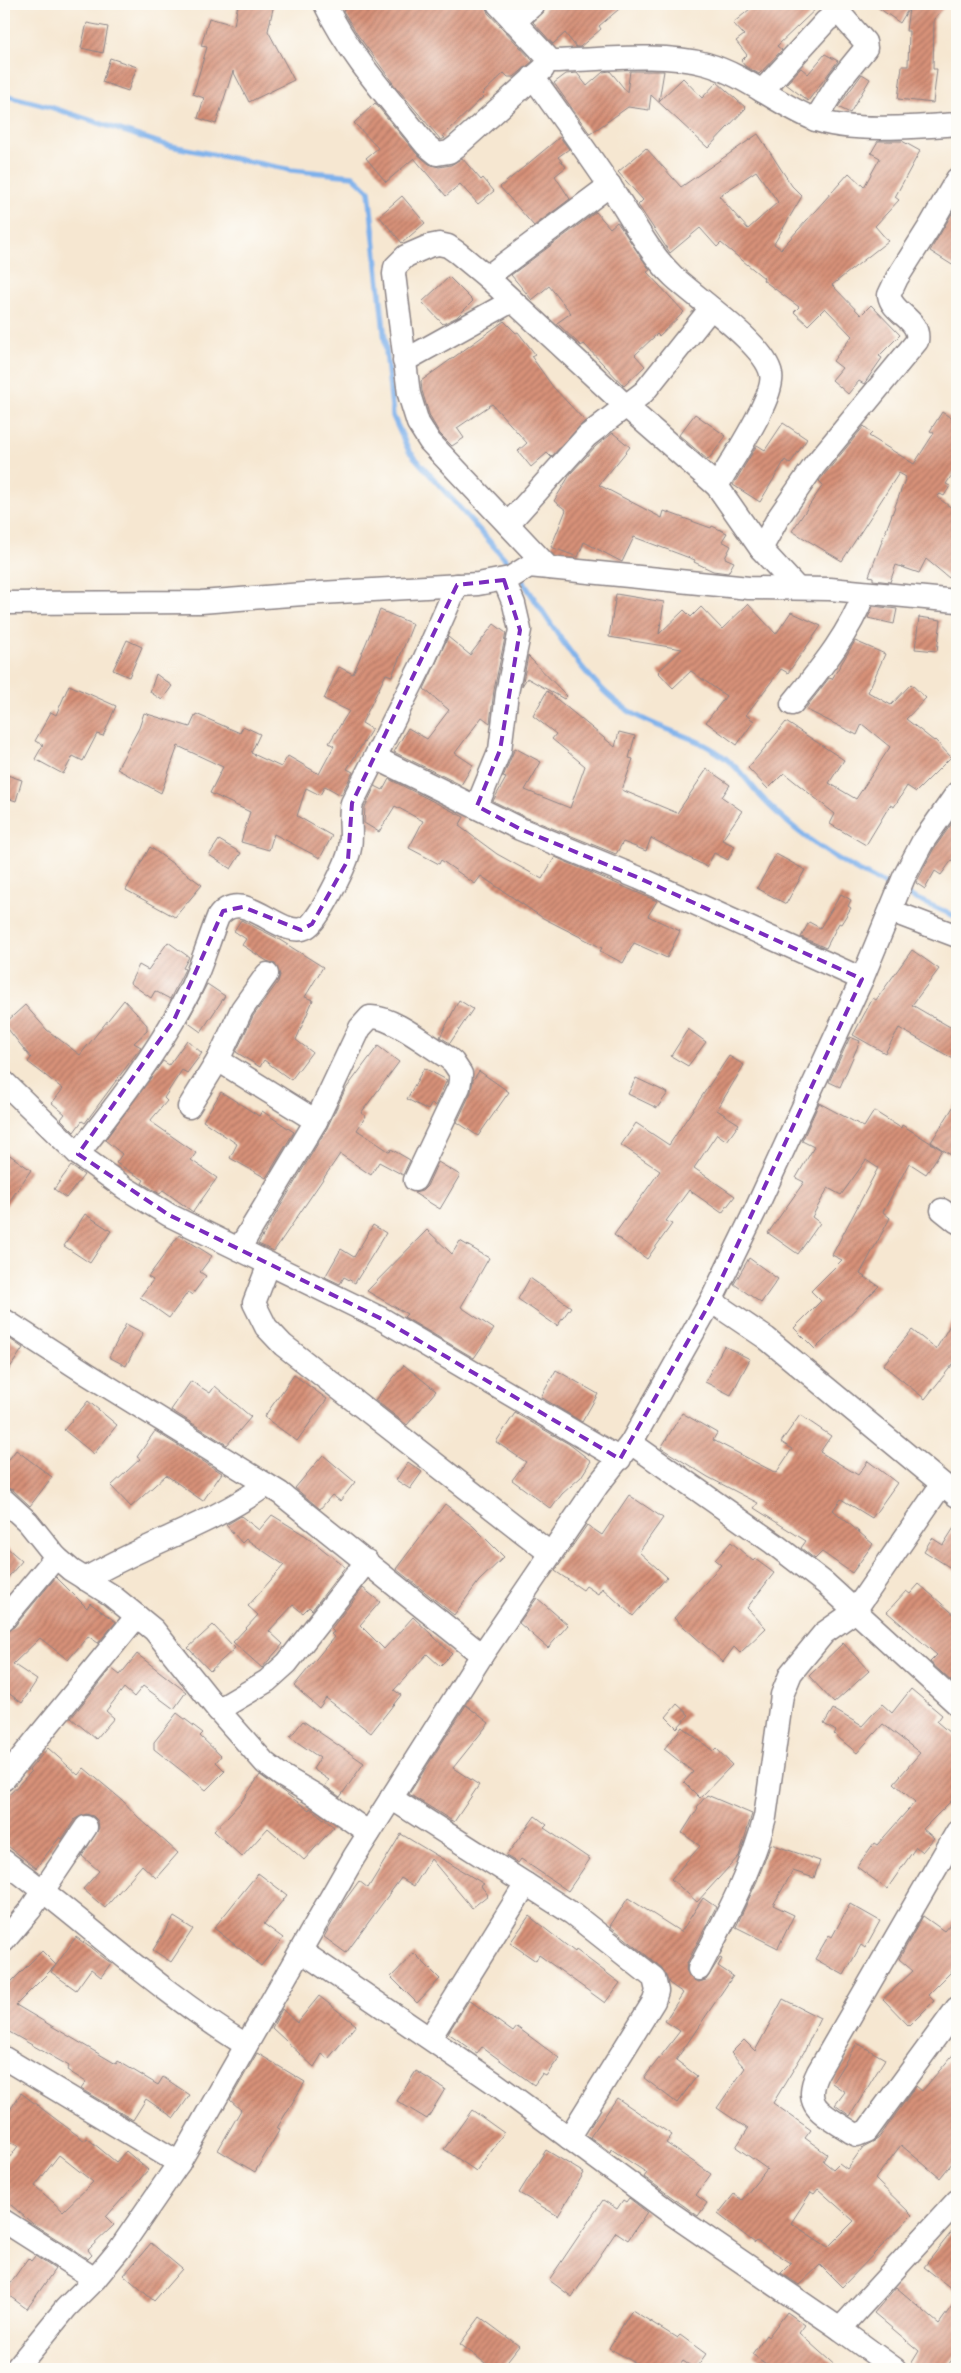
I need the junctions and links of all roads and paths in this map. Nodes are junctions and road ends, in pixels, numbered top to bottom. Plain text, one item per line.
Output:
1 (325, 4) edge
2 (498, 4) edge
3 (534, 4) edge
4 (514, 22) junction
5 (551, 61) junction
6 (533, 78) junction
7 (762, 91) junction
8 (815, 120) junction
9 (957, 124) edge
10 (957, 178) edge
11 (610, 185) junction
12 (487, 277) junction
13 (512, 301) junction
14 (710, 308) junction
15 (404, 361) junction
16 (626, 407) junction
17 (717, 486) junction
18 (508, 524) junction
19 (761, 549) junction
20 (539, 567) junction
21 (507, 579) junction
22 (457, 585) junction
23 (797, 588) junction
24 (864, 594) junction
25 (957, 601) edge
26 (4, 603) edge
27 (792, 704) dead end
28 (376, 758) junction
29 (957, 793) edge
30 (477, 806) junction
31 (892, 910) junction
32 (957, 936) edge
33 (267, 974) dead end
34 (862, 979) junction
35 (218, 1060) junction
36 (4, 1082) edge
37 (189, 1107) dead end
38 (316, 1120) junction
39 (78, 1154) junction
40 (415, 1180) dead end
41 (239, 1249) junction
42 (269, 1264) junction
43 (711, 1301) junction
44 (4, 1320) edge
45 (625, 1451) junction
46 (266, 1485) junction
47 (950, 1490) edge
48 (7, 1509) edge
49 (551, 1554) junction
50 (56, 1557) junction
51 (367, 1561) junction
52 (85, 1579) junction
53 (854, 1612) junction
54 (137, 1616) junction
55 (4, 1619) edge
56 (482, 1655) junction
57 (957, 1704) edge
58 (218, 1710) junction
59 (4, 1778) edge
60 (392, 1798) junction
61 (86, 1827) dead end
62 (957, 1832) edge
63 (369, 1833) junction
64 (4, 1861) edge
65 (526, 1884) junction
66 (43, 1890) junction
67 (4, 1941) edge
68 (301, 1951) junction
69 (699, 1969) dead end
70 (957, 2008) edge
71 (430, 2038) junction
72 (246, 2044) junction
73 (4, 2058) edge
74 (569, 2138) junction
75 (179, 2163) junction
76 (957, 2201) edge
77 (4, 2221) edge
78 (95, 2279) junction
79 (840, 2329) junction
80 (16, 2369) edge
81 (895, 2369) edge

1 - 6 street
2 - 4 street
3 - 4 street
4 - 5 street
5 - 6 street
5 - 7 street
6 - 11 street
7 - 8 street
7 - 8 street
8 - 9 street
10 - 19 street
11 - 12 street
11 - 14 street
12 - 13 street
12 - 15 street
13 - 15 street
13 - 16 street
14 - 16 street
14 - 17 street
15 - 18 street
16 - 17 street
16 - 18 street
17 - 19 street
18 - 20 street
19 - 23 street
20 - 21 street
20 - 23 street
21 - 22 street
21 - 30 street
22 - 26 street
22 - 28 street
23 - 24 street
24 - 25 street
24 - 27 street
28 - 30 street
28 - 39 street
29 - 31 street
30 - 34 street
31 - 32 street
31 - 34 street
33 - 35 street
34 - 43 street
35 - 37 street
35 - 38 street
36 - 39 street
38 - 40 street
38 - 41 street
39 - 41 street
41 - 42 street
42 - 45 street
42 - 49 street
43 - 45 street
43 - 47 street
44 - 46 street
45 - 49 street
45 - 53 street
46 - 51 street
46 - 52 street
47 - 53 street
48 - 50 street
49 - 56 street
50 - 52 street
50 - 55 street
51 - 56 street
51 - 58 street
52 - 54 street
53 - 57 street
53 - 69 street
54 - 58 street
54 - 59 street
56 - 60 street
58 - 63 street
60 - 63 street
60 - 65 street
61 - 66 street
62 - 70 street
63 - 68 street
64 - 66 street
65 - 71 street
65 - 74 street
66 - 67 street
66 - 72 street
68 - 71 street
68 - 72 street
71 - 74 street
72 - 75 street
73 - 75 street
74 - 79 street
75 - 78 street
76 - 79 street
77 - 78 street
78 - 80 street
79 - 81 street

